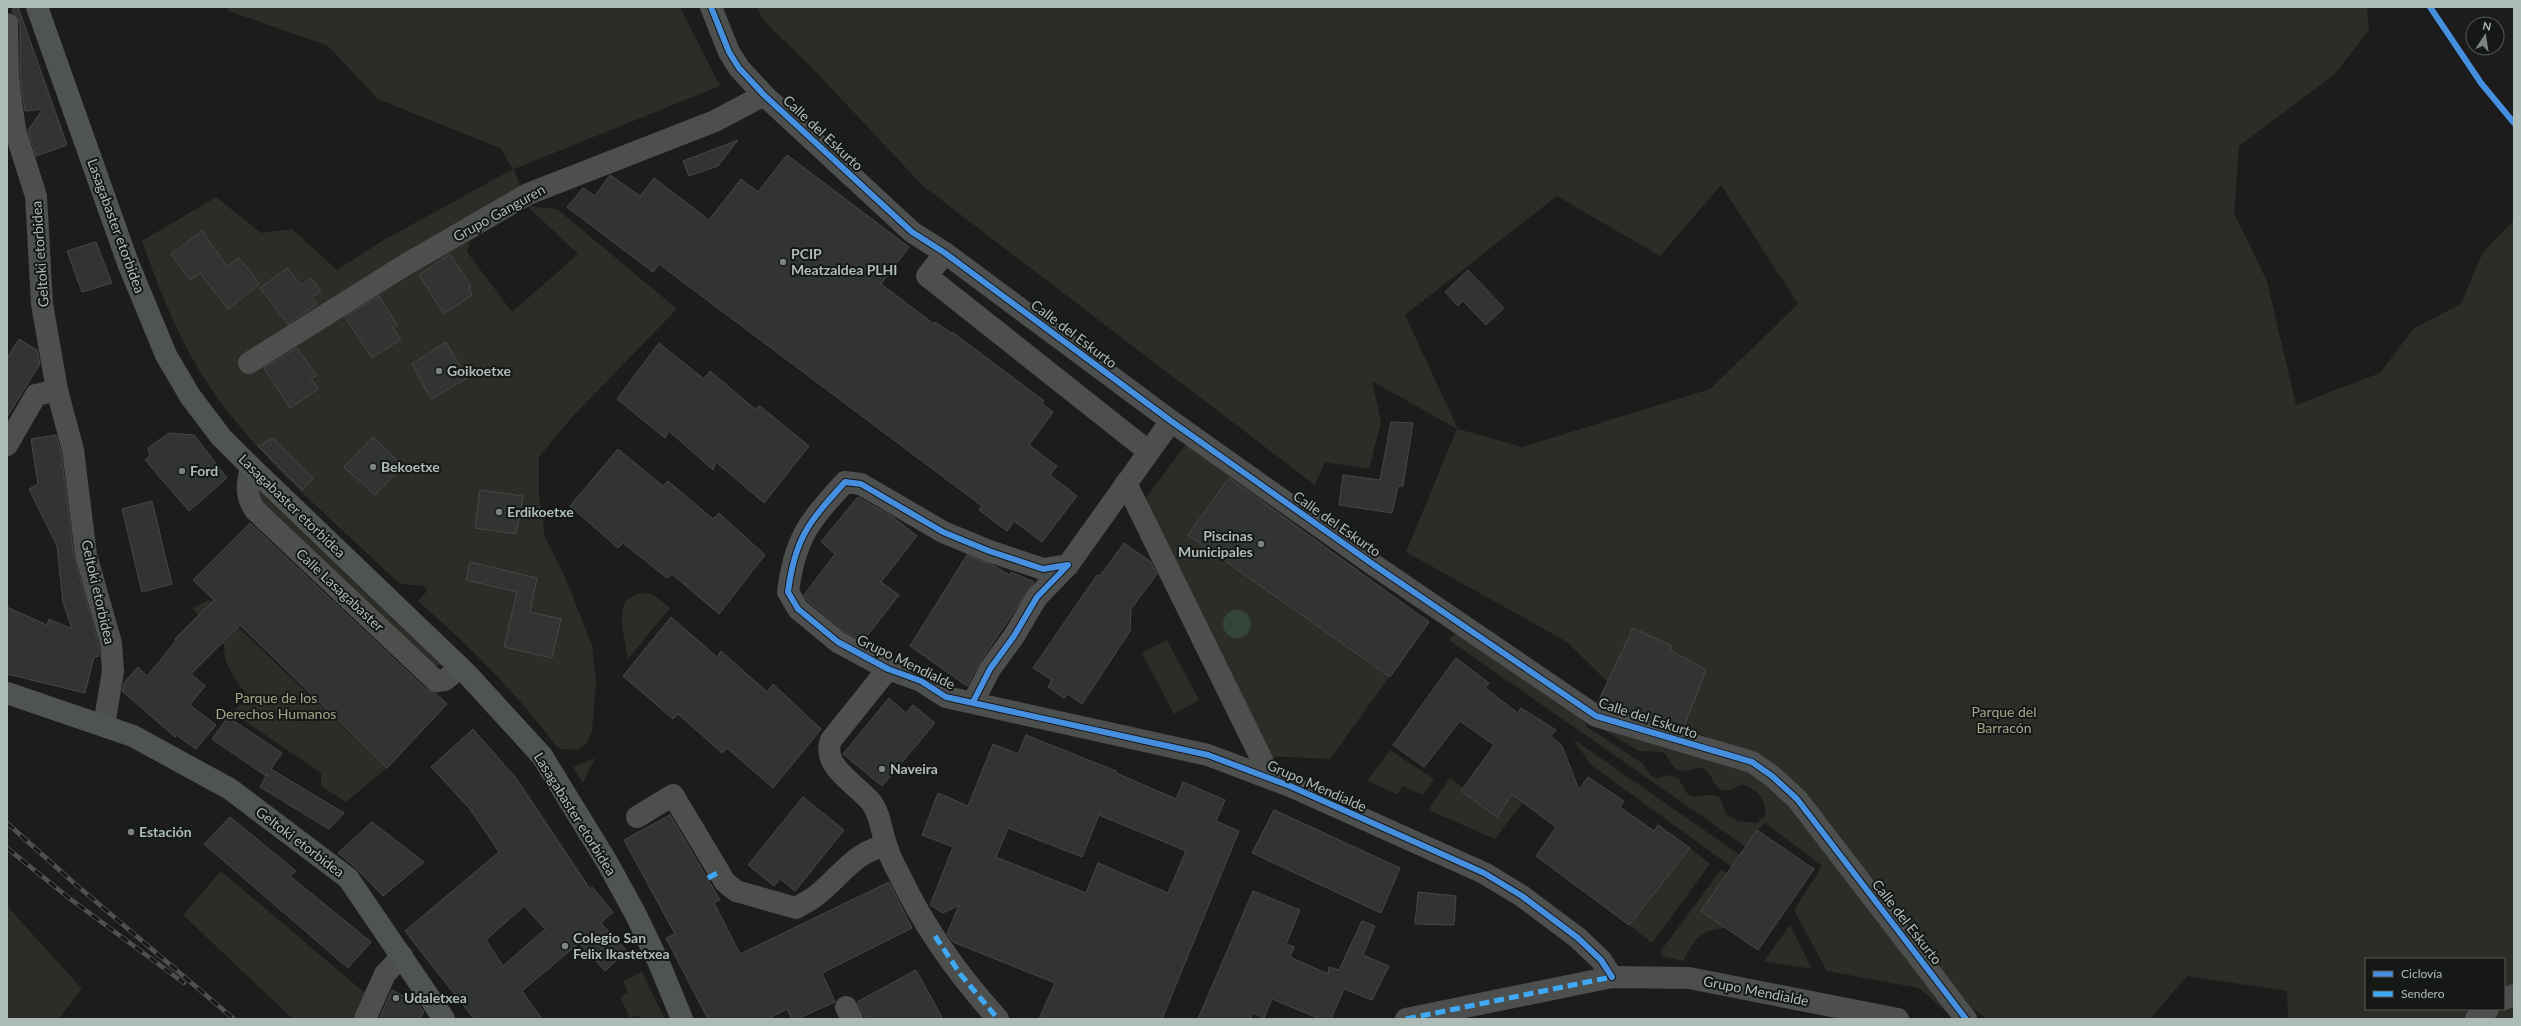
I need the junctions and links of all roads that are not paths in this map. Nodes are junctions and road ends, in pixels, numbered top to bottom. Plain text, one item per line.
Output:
1 (37, 7) edge
2 (711, 7) edge
3 (7, 24) edge
4 (764, 95) junction
5 (945, 253) junction
6 (249, 363) dead end
7 (57, 390) junction
8 (1171, 421) junction
9 (7, 445) edge
10 (1148, 451) junction
11 (1126, 483) junction
12 (1033, 565) junction
13 (1068, 565) junction
14 (1037, 597) junction
15 (888, 669) junction
16 (7, 693) edge
17 (973, 702) junction
18 (104, 724) junction
19 (1262, 774) junction
20 (637, 817) dead end
21 (886, 846) junction
22 (402, 956) junction
23 (1612, 977) junction
24 (2487, 1010) edge
25 (365, 1019) edge
26 (444, 1019) edge
27 (682, 1019) edge
28 (998, 1019) edge
29 (1406, 1019) edge
30 (1898, 1019) edge
31 (1966, 1019) edge
32 (2476, 1019) edge

1 - 27 street, Lasagabaster etorbidea
2 - 4 street, Calle del Eskurto
3 - 7 street, Geltoki etorbidea
4 - 5 street, Calle del Eskurto
4 - 6 street, Grupo Ganguren
5 - 8 street, Calle del Eskurto
5 - 10 street
7 - 9 street
7 - 18 street, Geltoki etorbidea
8 - 10 street
8 - 31 street, Calle del Eskurto
10 - 11 street
11 - 13 street
11 - 19 street, Grupo Mendialde
12 - 13 street, Grupo Mendialde
12 - 14 street
12 - 15 street, Grupo Mendialde
13 - 14 street
14 - 17 street
15 - 17 street, Grupo Mendialde
15 - 21 street, Grupo Mendialde
16 - 18 street, Geltoki etorbidea
17 - 19 street, Grupo Mendialde
18 - 22 street, Geltoki etorbidea
19 - 23 street, Grupo Mendialde
20 - 21 street
21 - 28 street, Grupo Mendialde
22 - 25 street
22 - 26 street, Geltoki etorbidea
23 - 29 street, Grupo Mendialde
23 - 30 street, Grupo Mendialde
24 - 32 street

